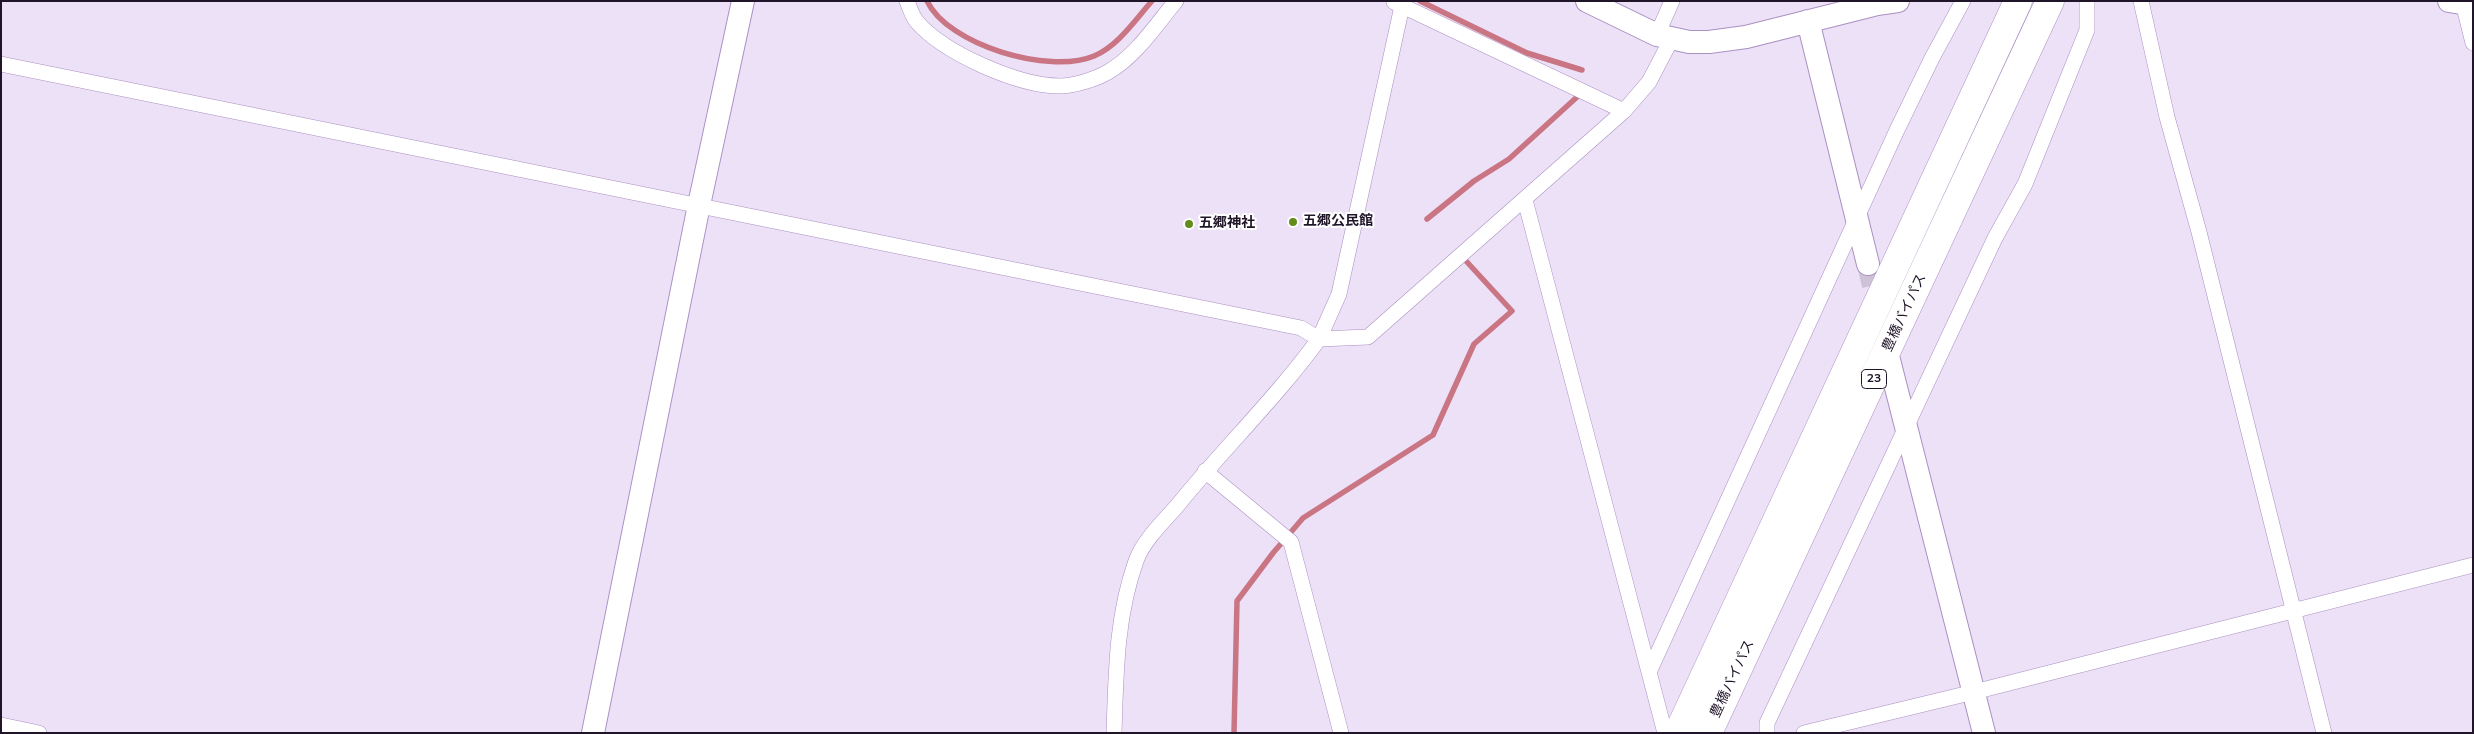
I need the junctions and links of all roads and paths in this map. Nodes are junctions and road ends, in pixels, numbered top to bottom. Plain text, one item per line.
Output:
1 (743, 1) edge
2 (908, 1) edge
3 (1176, 1) edge
4 (1587, 1) edge
5 (1898, 1) edge
6 (1963, 1) edge
7 (2050, 1) edge
8 (2087, 1) edge
9 (2141, 1) edge
10 (1671, 3) edge
11 (2462, 3) edge
12 (1397, 4) edge
13 (2014, 9) edge
14 (1808, 21) junction
15 (1664, 37) junction
16 (2473, 43) edge
17 (1, 64) edge
18 (1624, 111) junction
19 (1525, 200) junction
20 (699, 205) junction
21 (1857, 219) junction
22 (1868, 264) tunnel mouth
23 (1320, 340) junction
24 (1889, 360) dead end
25 (1906, 424) junction
26 (1205, 471) junction
27 (2473, 565) edge
28 (2293, 610) junction
29 (1650, 670) junction
30 (1974, 692) junction
31 (1682, 723) edge
32 (1, 725) edge
33 (1708, 732) edge
34 (39, 733) edge
35 (593, 733) edge
36 (1114, 733) edge
37 (1341, 733) edge
38 (1665, 733) edge
39 (1767, 733) edge
40 (1804, 733) edge
41 (1984, 733) edge
42 (2324, 733) edge

1 - 20 street
2 - 3 street
4 - 15 street
5 - 14 street
6 - 21 street
7 - 33 highway, 豊橋バイパス / 23
8 - 25 street
9 - 28 street
10 - 15 street
11 - 16 street
12 - 18 street
12 - 23 street
13 - 31 highway, 豊橋バイパス / 23
14 - 15 street
14 - 21 street
15 - 18 street
17 - 20 street
18 - 19 street
19 - 23 street
19 - 29 street
20 - 23 street
20 - 35 street
21 - 22 street
21 - 29 street
23 - 26 street
24 - 25 street
25 - 30 street
25 - 39 street
26 - 36 street
26 - 37 street
27 - 28 street
28 - 30 street
28 - 42 street
29 - 38 street
30 - 40 street
30 - 41 street
32 - 34 street

